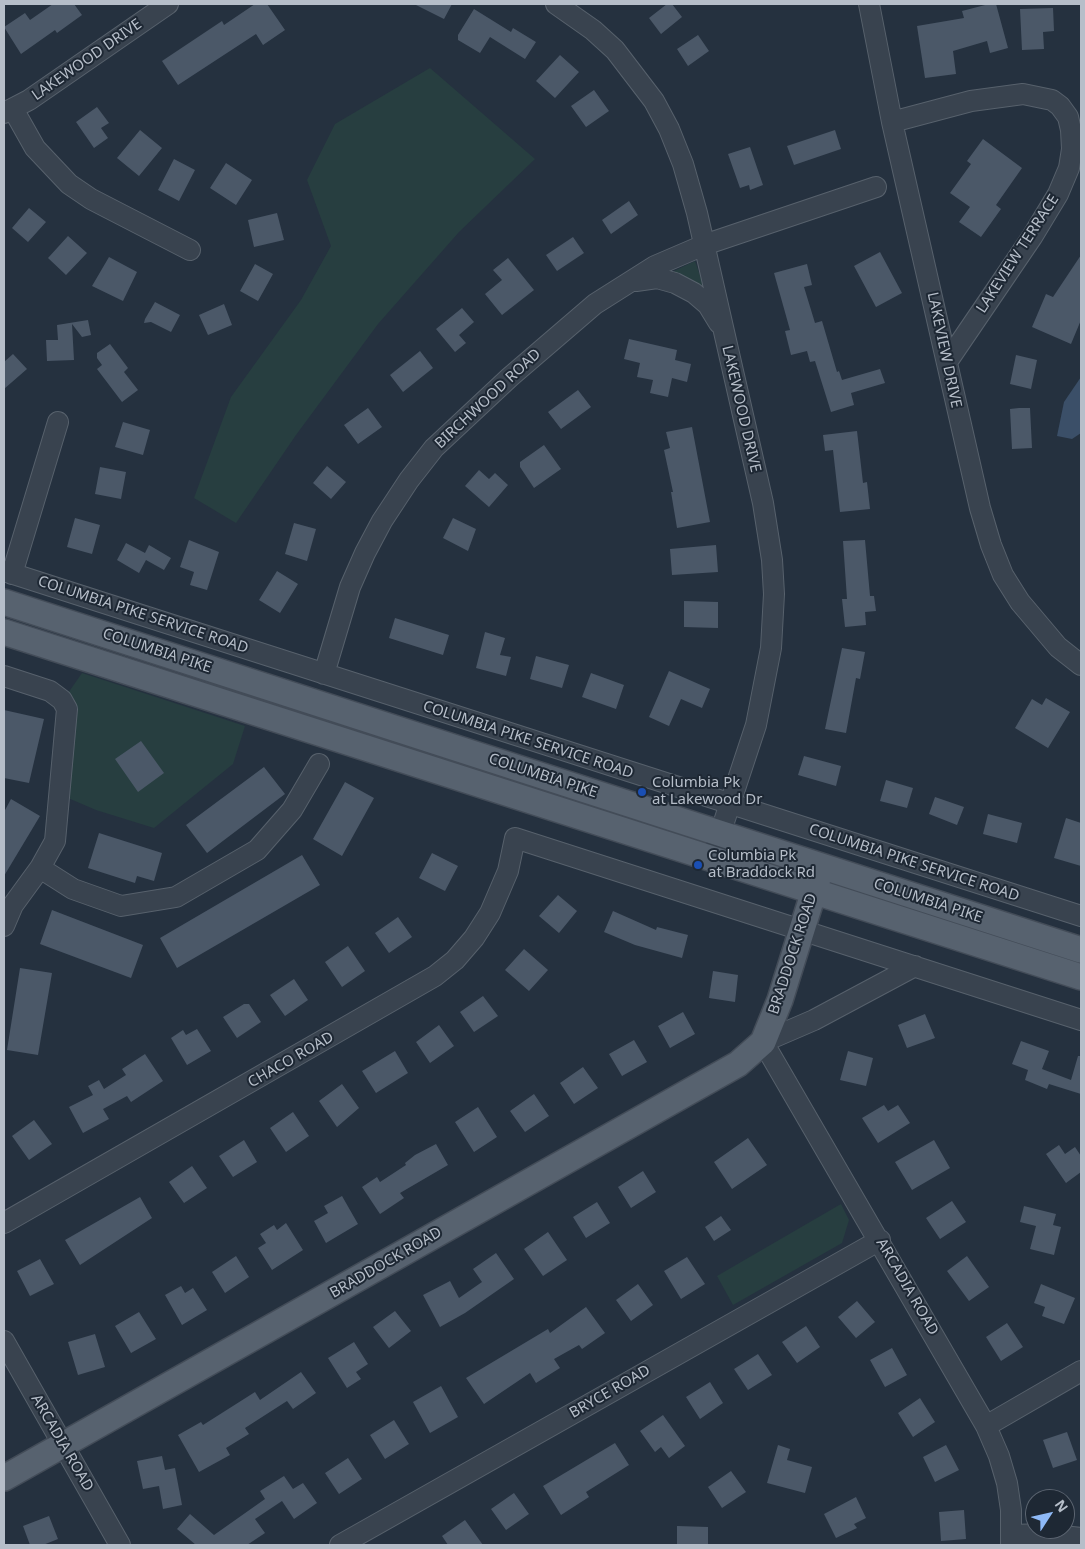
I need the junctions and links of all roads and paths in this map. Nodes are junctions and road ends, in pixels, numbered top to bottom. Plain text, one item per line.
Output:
1 (168, 4) edge
2 (556, 4) edge
3 (869, 4) edge
4 (8, 111) edge
5 (892, 122) junction
6 (876, 187) dead end
7 (704, 245) junction
8 (190, 250) dead end
9 (622, 285) junction
10 (726, 341) junction
11 (947, 362) junction
12 (58, 422) dead end
13 (8, 572) edge
14 (4, 602) edge
15 (4, 632) edge
16 (1081, 665) edge
17 (324, 674) junction
18 (4, 676) edge
19 (319, 764) dead end
20 (731, 804) junction
21 (720, 834) junction
22 (712, 858) junction
23 (821, 866) junction
24 (40, 868) junction
25 (814, 891) junction
26 (1081, 916) edge
27 (4, 926) edge
28 (802, 930) junction
29 (1081, 950) edge
30 (915, 966) junction
31 (1081, 978) edge
32 (1081, 1020) edge
33 (763, 1042) junction
34 (4, 1223) edge
35 (880, 1240) junction
36 (4, 1341) edge
37 (1081, 1371) edge
38 (986, 1426) junction
39 (63, 1446) junction
40 (4, 1478) edge
41 (1081, 1538) edge
42 (1011, 1540) edge
43 (120, 1545) edge
44 (340, 1545) edge

1 - 4 street, LAKEWOOD DRIVE
2 - 7 street, LAKEWOOD DRIVE
3 - 5 street, LAKEVIEW DRIVE
4 - 8 street
5 - 11 street, LAKEVIEW DRIVE
5 - 11 street, LAKEVIEW TERRACE
6 - 7 street, BIRCHWOOD ROAD
7 - 9 street, BIRCHWOOD ROAD
7 - 10 street, LAKEWOOD DRIVE
9 - 10 street, BIRCHWOOD ROAD
9 - 17 street, BIRCHWOOD ROAD
10 - 20 street, LAKEWOOD DRIVE
11 - 16 street, LAKEVIEW DRIVE
12 - 13 street
13 - 17 street, COLUMBIA PIKE SERVICE ROAD
14 - 21 main road, COLUMBIA PIKE
15 - 22 main road, COLUMBIA PIKE
17 - 20 street, COLUMBIA PIKE SERVICE ROAD
18 - 24 street
19 - 24 street
20 - 21 street, LAKEWOOD DRIVE
20 - 26 street, COLUMBIA PIKE SERVICE ROAD
21 - 22 street, LAKEWOOD DRIVE
21 - 23 main road, COLUMBIA PIKE
22 - 25 main road, COLUMBIA PIKE
23 - 25 main road, BRADDOCK ROAD
23 - 29 main road, COLUMBIA PIKE
24 - 27 street
25 - 28 main road, BRADDOCK ROAD
25 - 31 main road, COLUMBIA PIKE
28 - 30 street
28 - 33 main road, BRADDOCK ROAD
28 - 34 street, CHACO ROAD
30 - 32 street
30 - 33 street, BRADDOCK ROAD
33 - 35 street, ARCADIA ROAD
33 - 39 main road, BRADDOCK ROAD
35 - 38 street, ARCADIA ROAD
35 - 44 street, BRYCE ROAD
36 - 39 street, ARCADIA ROAD
37 - 38 street
38 - 42 street, ARCADIA ROAD
39 - 40 main road, BRADDOCK ROAD
39 - 43 street, ARCADIA ROAD
41 - 42 street

